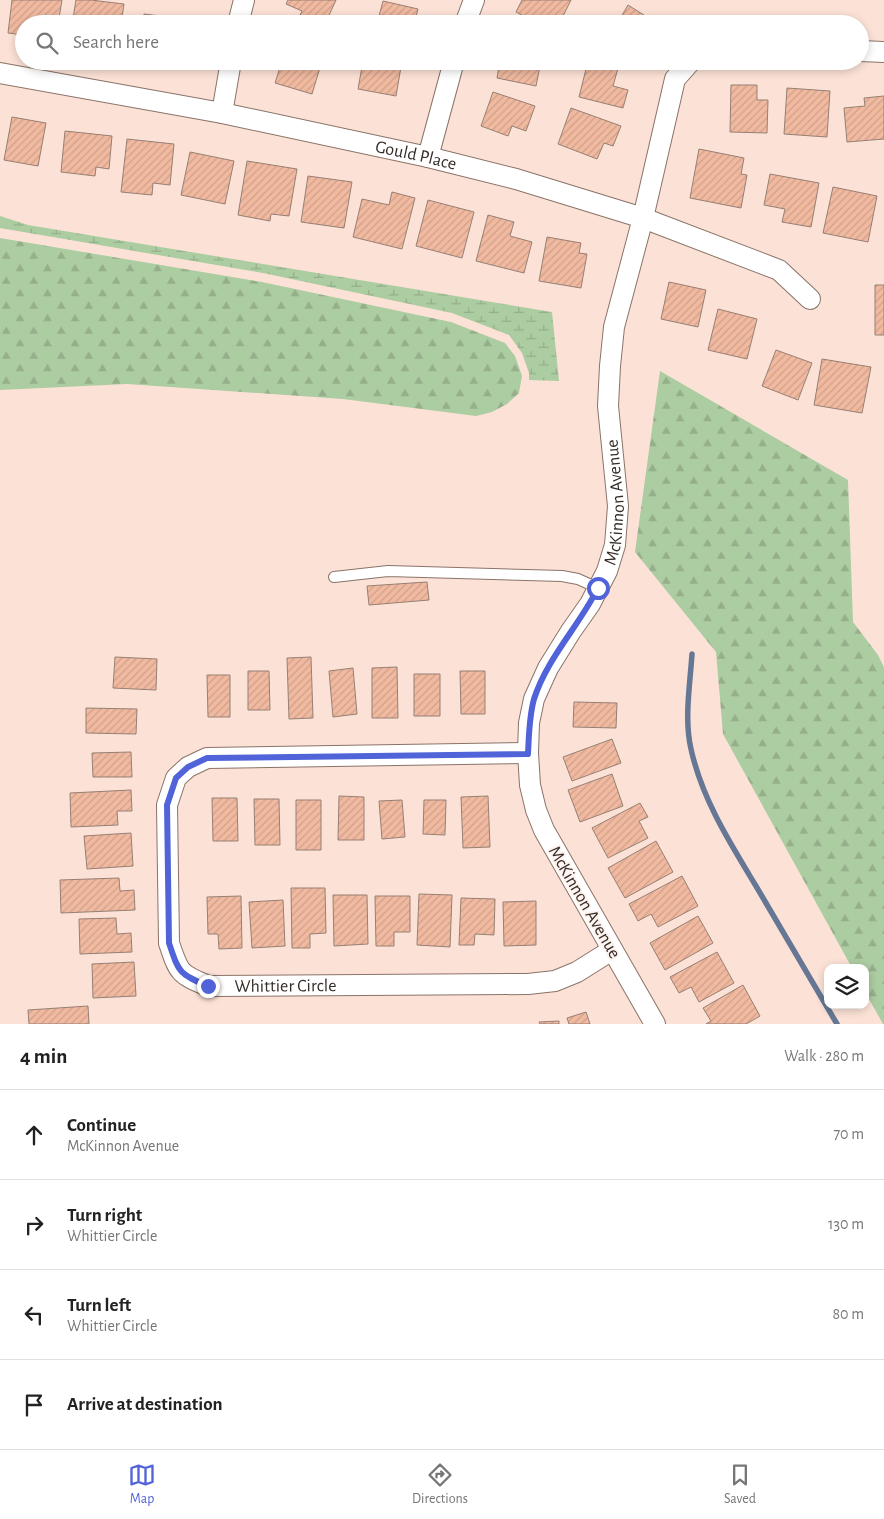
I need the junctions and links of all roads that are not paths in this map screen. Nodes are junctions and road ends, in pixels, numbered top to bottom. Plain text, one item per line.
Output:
1 (244, 0) edge
2 (474, 0) edge
3 (240, 15) edge
4 (468, 15) edge
5 (869, 51) edge
6 (884, 52) edge
7 (229, 70) edge
8 (452, 70) edge
9 (683, 70) edge
10 (0, 73) edge
11 (222, 113) junction
12 (428, 157) junction
13 (643, 218) junction
14 (810, 299) dead end
15 (334, 576) dead end
16 (598, 588) junction
17 (528, 754) junction
18 (612, 950) junction
19 (655, 1024) edge

1 - 3 street
2 - 4 street
5 - 6 street
7 - 11 street
8 - 12 street
9 - 13 street, McKinnon Avenue
10 - 11 street, Gould Place
11 - 12 street, Gould Place
12 - 13 street, Gould Place
13 - 14 street, Gould Place
13 - 16 street, McKinnon Avenue
15 - 16 lane
16 - 17 street, McKinnon Avenue
17 - 18 street, McKinnon Avenue
17 - 18 street, Whittier Circle
18 - 19 street, McKinnon Avenue

